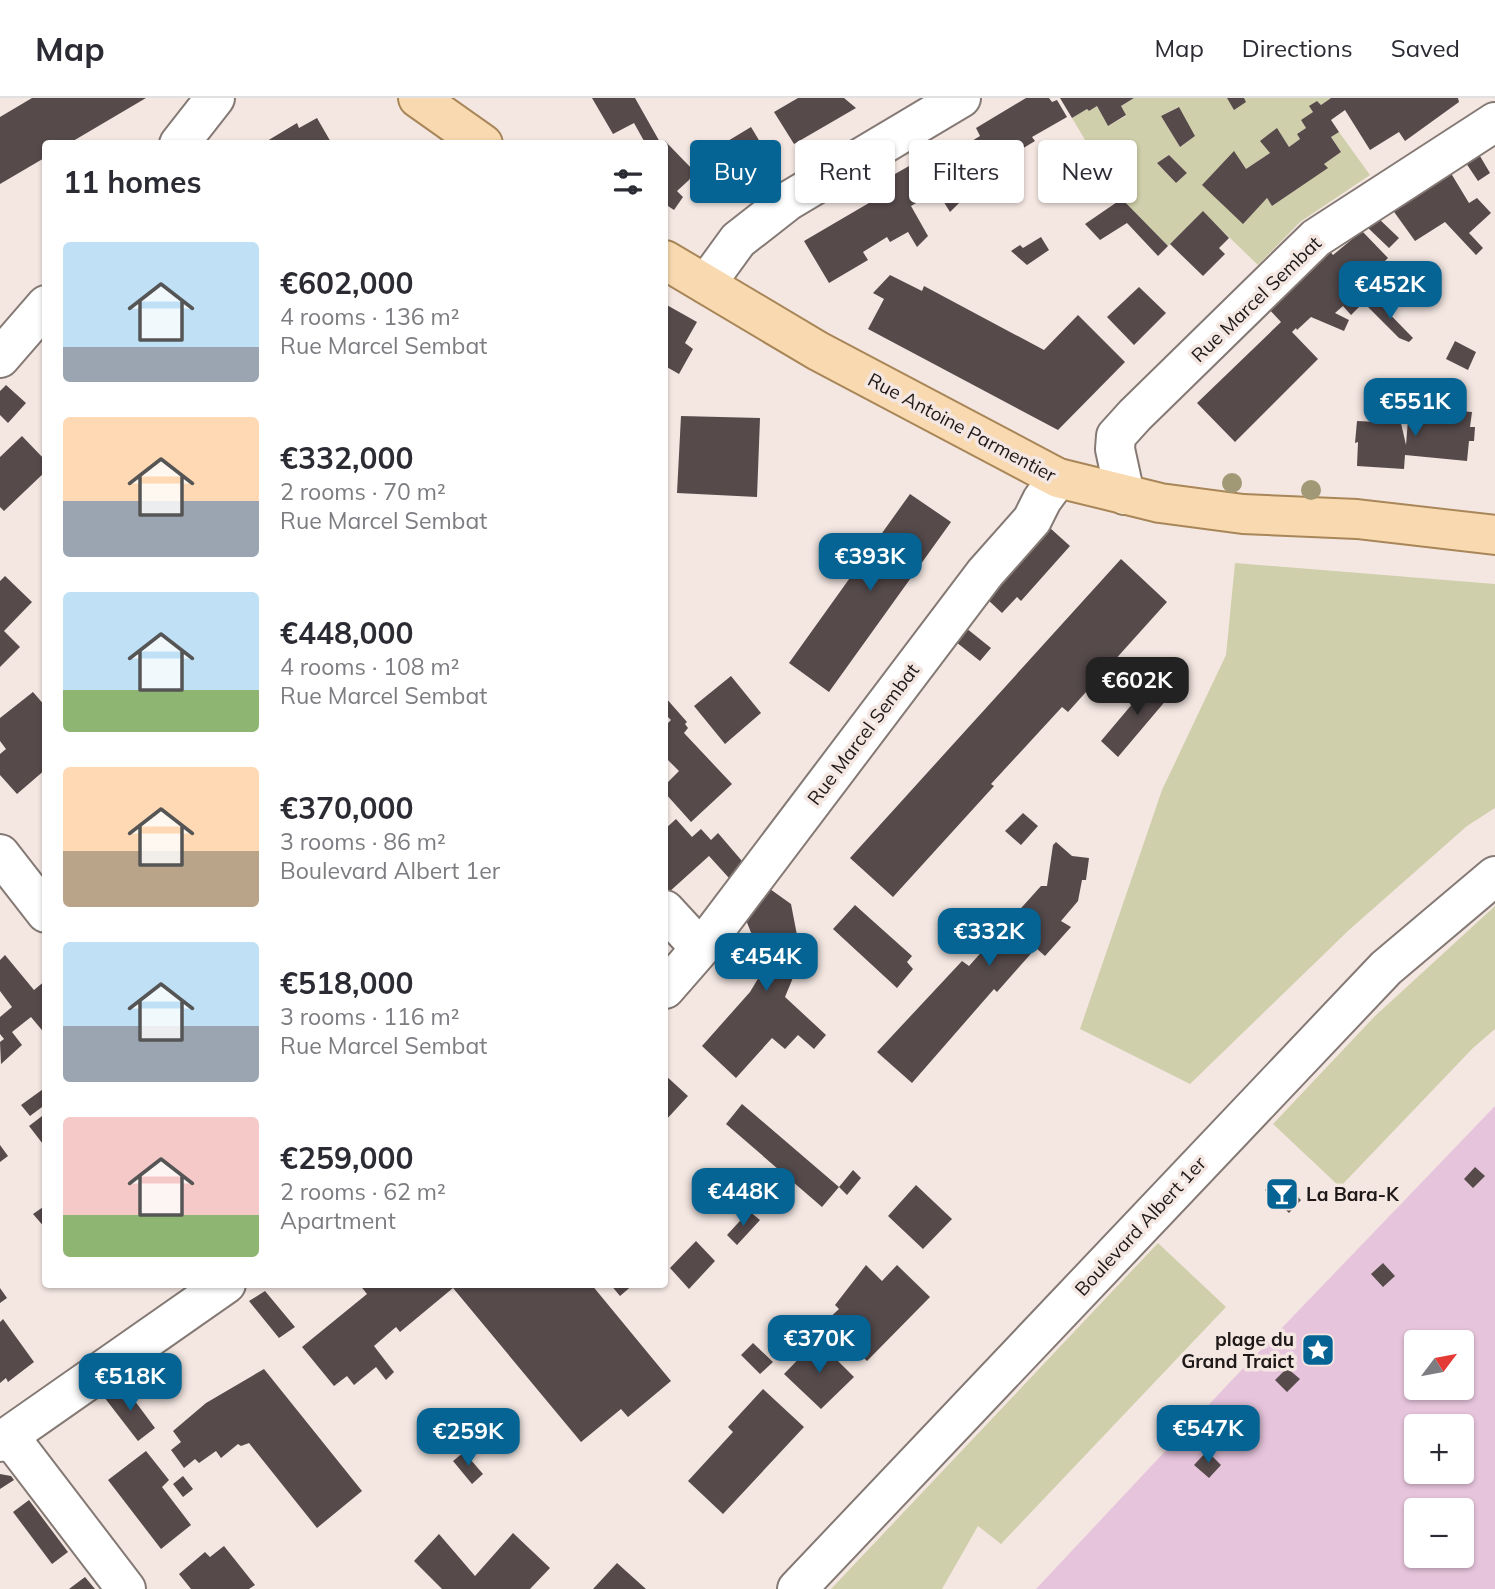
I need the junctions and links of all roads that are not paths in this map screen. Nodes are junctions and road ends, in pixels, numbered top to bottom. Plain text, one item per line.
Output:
1 (215, 98) edge
2 (418, 98) edge
3 (961, 98) edge
4 (920, 108) edge
5 (1495, 122) edge
6 (182, 140) edge
7 (477, 140) edge
8 (668, 262) edge
9 (706, 284) junction
10 (42, 310) edge
11 (0, 358) edge
12 (1058, 478) junction
13 (1125, 495) junction
14 (1495, 535) edge
15 (0, 855) edge
16 (1495, 876) edge
17 (42, 908) edge
18 (668, 913) edge
19 (700, 948) junction
20 (668, 985) edge
21 (220, 1288) edge
22 (5, 1439) edge
23 (126, 1589) edge
24 (797, 1589) edge

1 - 6 street
2 - 7 main road
3 - 4 street
4 - 9 street
5 - 13 street, Rue Marcel Sembat
8 - 9 main road, Rue Antoine Parmentier
9 - 12 main road, Rue Antoine Parmentier
10 - 11 street
12 - 13 main road, Rue Antoine Parmentier
12 - 19 street, Rue Marcel Sembat
13 - 14 main road, Rue Antoine Parmentier
15 - 17 street
16 - 24 street, Boulevard Albert 1er
18 - 19 street
19 - 20 street, Rue Marcel Sembat
21 - 22 street
22 - 23 street

